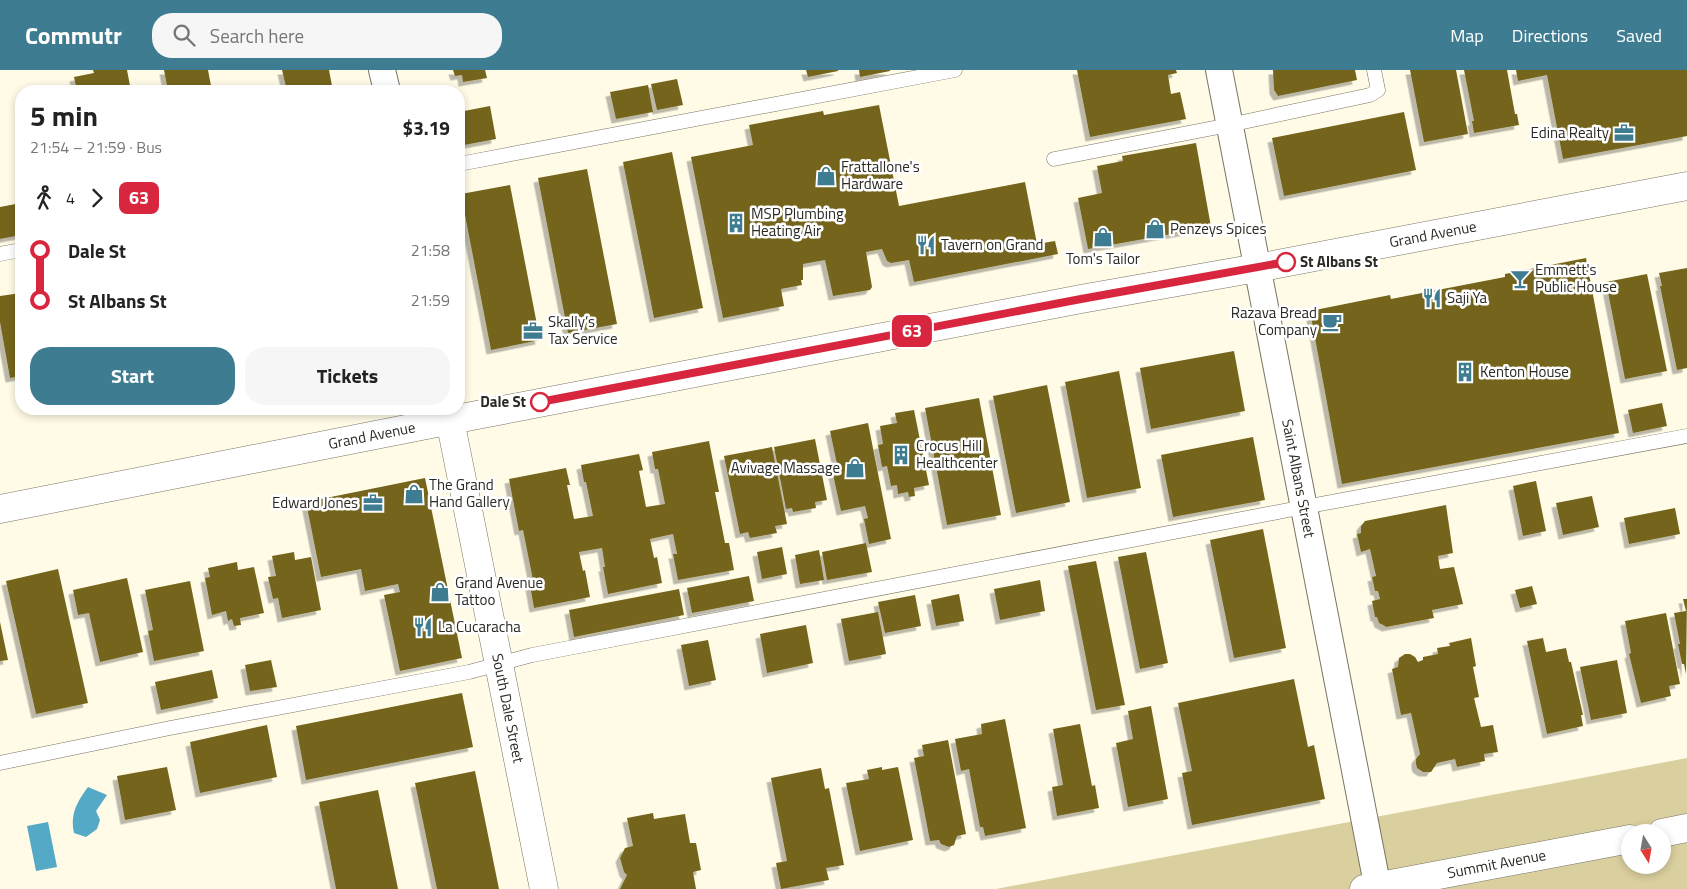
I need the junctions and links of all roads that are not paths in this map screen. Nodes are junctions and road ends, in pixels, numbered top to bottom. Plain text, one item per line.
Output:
1 (382, 70) edge
2 (955, 70) edge
3 (1219, 70) edge
4 (1374, 70) edge
5 (386, 85) edge
6 (1229, 125) junction
7 (1054, 159) dead end
8 (465, 163) edge
9 (1687, 186) edge
10 (15, 251) edge
11 (0, 254) edge
12 (1257, 268) junction
13 (465, 411) edge
14 (444, 415) edge
15 (449, 415) edge
16 (1687, 436) edge
17 (1304, 507) junction
18 (0, 509) edge
19 (498, 664) junction
20 (0, 763) edge
21 (1687, 828) edge
22 (1671, 831) edge
23 (1621, 841) edge
24 (1373, 888) edge
25 (544, 889) edge

1 - 5 street
2 - 8 lane
3 - 6 street, Saint Albans Street
4 - 6 lane
6 - 7 lane
6 - 12 street, Saint Albans Street
9 - 12 main road, Grand Avenue
10 - 11 lane
12 - 13 main road, Grand Avenue
12 - 17 street, Saint Albans Street
14 - 18 main road, Grand Avenue
15 - 19 main road, South Dale Street
16 - 17 lane
17 - 19 lane
17 - 24 street, Saint Albans Street
19 - 20 lane
19 - 25 main road, South Dale Street
21 - 22 main road
23 - 24 main road, Summit Avenue

